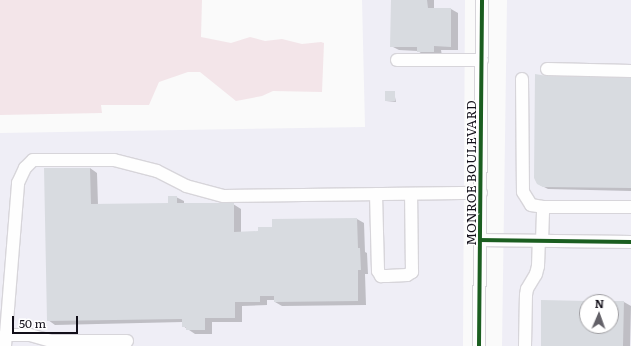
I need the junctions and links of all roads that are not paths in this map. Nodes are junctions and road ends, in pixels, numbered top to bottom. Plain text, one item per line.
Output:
1 (482, 0) edge
2 (397, 60) dead end
3 (482, 60) junction
4 (547, 69) dead end
5 (631, 71) edge
6 (522, 79) dead end
7 (481, 193) junction
8 (376, 194) junction
9 (412, 194) junction
10 (543, 206) junction
11 (631, 207) edge
12 (480, 240) junction
13 (541, 241) junction
14 (631, 242) edge
15 (5, 341) edge
16 (127, 341) dead end
17 (479, 346) edge
18 (526, 346) edge

1 - 3 street, MONROE BOULEVARD
2 - 3 street
3 - 7 street, MONROE BOULEVARD
4 - 5 street
6 - 10 street
7 - 9 street
7 - 12 street, MONROE BOULEVARD
8 - 9 street
8 - 9 street
8 - 15 street
10 - 11 street
10 - 13 street
12 - 13 street
12 - 17 street, MONROE BOULEVARD
13 - 14 street
13 - 18 street
15 - 16 street

